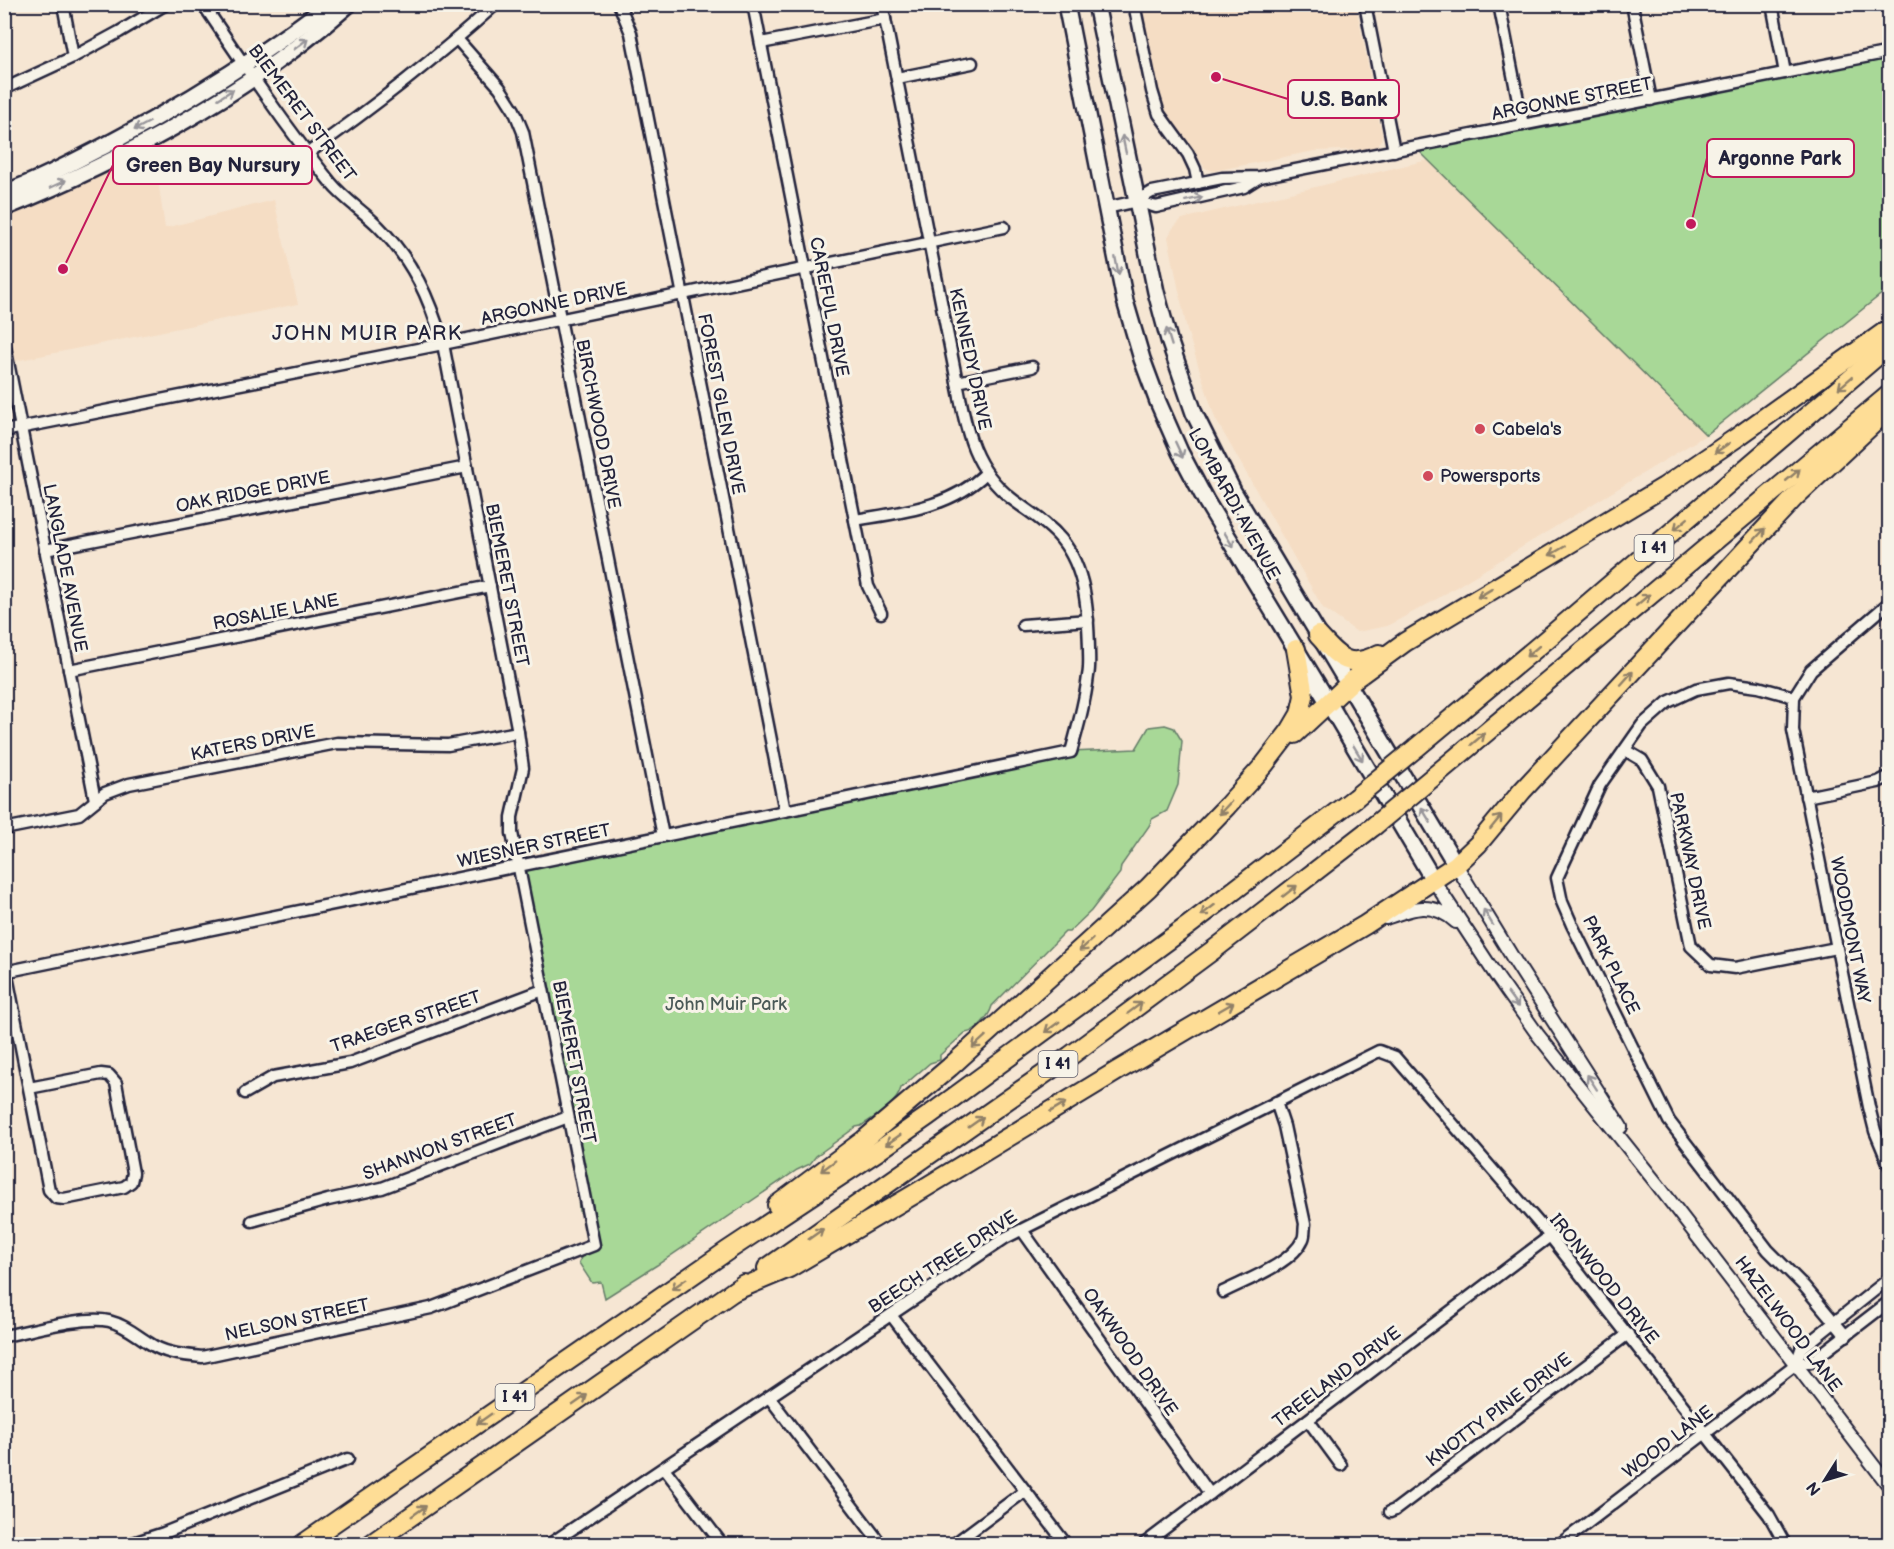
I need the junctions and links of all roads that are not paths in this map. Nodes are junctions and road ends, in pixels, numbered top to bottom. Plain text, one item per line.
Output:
1 (63, 4) edge
2 (166, 4) edge
3 (203, 4) edge
4 (330, 4) edge
5 (349, 4) edge
6 (496, 4) edge
7 (619, 4) edge
8 (753, 4) edge
9 (882, 4) edge
10 (1066, 4) edge
11 (1134, 4) edge
12 (1365, 4) edge
13 (1499, 4) edge
14 (1632, 4) edge
15 (1772, 4) edge
16 (1097, 6) edge
17 (885, 19) junction
18 (457, 39) junction
19 (761, 43) junction
20 (1890, 52) edge
21 (73, 57) junction
22 (972, 63) dead end
23 (244, 64) junction
24 (1785, 73) junction
25 (253, 77) junction
26 (897, 78) junction
27 (4, 89) edge
28 (1651, 99) junction
29 (1523, 125) junction
30 (1394, 151) junction
31 (308, 153) junction
32 (1260, 177) junction
33 (1198, 183) junction
34 (4, 194) edge
35 (1137, 201) junction
36 (4, 208) edge
37 (1106, 208) junction
38 (1004, 227) dead end
39 (929, 243) junction
40 (805, 268) junction
41 (683, 294) junction
42 (561, 318) junction
43 (1890, 328) edge
44 (4, 342) edge
45 (443, 344) junction
46 (1890, 345) edge
47 (1032, 367) dead end
48 (957, 382) junction
49 (1890, 394) edge
50 (1890, 408) edge
51 (21, 428) junction
52 (4, 431) edge
53 (467, 467) junction
54 (986, 472) junction
55 (855, 520) junction
56 (45, 550) junction
57 (490, 586) junction
58 (1890, 602) edge
59 (881, 613) dead end
60 (1088, 620) junction
61 (1023, 625) dead end
62 (1318, 635) junction
63 (1405, 642) junction
64 (1296, 649) junction
65 (69, 670) junction
66 (1348, 684) junction
67 (1794, 697) junction
68 (1328, 702) junction
69 (518, 732) junction
70 (1625, 750) junction
71 (1071, 752) joint
72 (1264, 765) junction
73 (1890, 776) edge
74 (1806, 797) junction
75 (95, 800) junction
76 (785, 811) junction
77 (4, 829) edge
78 (663, 836) junction
79 (1456, 865) junction
80 (519, 866) junction
81 (1434, 881) junction
82 (1365, 925) junction
83 (1466, 932) junction
84 (1836, 948) junction
85 (5, 972) edge
86 (543, 990) junction
87 (1379, 1051) joint
88 (29, 1088) junction
89 (244, 1093) dead end
90 (1276, 1102) junction
91 (568, 1117) junction
92 (1890, 1167) edge
93 (1658, 1184) junction
94 (252, 1221) dead end
95 (1022, 1230) junction
96 (1550, 1236) junction
97 (594, 1245) joint
98 (728, 1251) junction
99 (1890, 1278) edge
100 (734, 1291) junction
101 (1223, 1292) dead end
102 (1890, 1301) edge
103 (891, 1315) junction
104 (1834, 1322) junction
105 (1628, 1334) junction
106 (4, 1336) edge
107 (1846, 1336) junction
108 (1796, 1364) junction
109 (769, 1397) junction
110 (1308, 1420) junction
111 (1705, 1435) junction
112 (348, 1459) dead end
113 (1341, 1465) dead end
114 (664, 1468) junction
115 (1890, 1487) edge
116 (1025, 1491) junction
117 (1210, 1494) junction
118 (1390, 1512) dead end
119 (555, 1543) edge
120 (130, 1545) edge
121 (303, 1545) edge
122 (371, 1545) edge
123 (722, 1545) edge
124 (881, 1545) edge
125 (954, 1545) edge
126 (1066, 1545) edge
127 (1144, 1545) edge
128 (1560, 1545) edge
129 (1785, 1545) edge

1 - 21 street
2 - 21 street
3 - 23 street, BIEMERET STREET
4 - 23 main road
25 -> 5 main road
6 - 18 street
7 - 41 street, FOREST GLEN DRIVE
8 - 19 street, CAREFUL DRIVE
9 - 17 street, KENNEDY DRIVE
10 - 37 main road, LOMBARDI AVENUE
11 - 33 street
12 - 30 street
13 - 29 street
14 - 28 street
15 - 24 street
35 -> 16 main road, LOMBARDI AVENUE
17 - 19 street
17 - 26 street, KENNEDY DRIVE
18 - 31 street
18 - 42 street, BIRCHWOOD DRIVE
19 - 40 street, CAREFUL DRIVE
20 - 24 street, ARGONNE STREET
21 - 27 street
22 - 26 street
23 - 25 street, BIEMERET STREET
23 -> 34 main road
24 - 28 street, ARGONNE STREET
25 - 31 street, BIEMERET STREET
36 -> 25 main road
26 - 39 street, KENNEDY DRIVE
28 - 29 street, ARGONNE STREET
29 - 30 street, ARGONNE STREET
30 - 32 street, ARGONNE STREET
31 - 45 street, BIEMERET STREET
32 - 33 street, ARGONNE STREET
35 -> 32 street, ARGONNE STREET
33 - 35 street, ARGONNE STREET
35 - 37 street, ARGONNE STREET
62 -> 35 main road, LOMBARDI AVENUE
37 -> 64 main road, LOMBARDI AVENUE
38 - 39 street, ARGONNE DRIVE
39 - 40 street, ARGONNE DRIVE
39 - 48 street, KENNEDY DRIVE
40 - 41 street, ARGONNE DRIVE
40 - 55 street, CAREFUL DRIVE
41 - 42 street, ARGONNE DRIVE
41 - 76 street, FOREST GLEN DRIVE
42 - 45 street, ARGONNE DRIVE
42 - 78 street, BIRCHWOOD DRIVE
43 -> 63 highway
44 - 51 street, LANGLADE AVENUE
45 - 51 street, ARGONNE DRIVE
45 - 53 street, BIEMERET STREET
46 -> 98 highway, I 41, bridge
47 - 48 street
48 - 54 street, KENNEDY DRIVE
100 -> 49 highway, I 41, bridge
79 -> 50 highway
51 - 52 street, ARGONNE DRIVE
51 - 56 street, LANGLADE AVENUE
53 - 56 street, OAK RIDGE DRIVE
53 - 57 street, BIEMERET STREET
54 - 55 street
54 - 60 street, KENNEDY DRIVE
55 - 59 street, CAREFUL DRIVE
56 - 65 street, LANGLADE AVENUE
57 - 65 street, ROSALIE LANE
57 - 69 street, BIEMERET STREET
58 - 67 street
60 - 61 street
60 - 71 street, KENNEDY DRIVE
62 - 63 highway
62 - 66 main road, LOMBARDI AVENUE
63 - 66 highway
64 - 68 main road, LOMBARDI AVENUE
64 - 72 highway
65 - 75 street, LANGLADE AVENUE
66 - 68 highway
79 -> 66 main road, LOMBARDI AVENUE
67 - 70 street, PARK PLACE
67 - 74 street, WOODMONT WAY
68 - 72 highway
68 -> 81 main road, LOMBARDI AVENUE
69 - 75 street, KATERS DRIVE
69 - 80 street, BIEMERET STREET
70 - 84 street, PARKWAY DRIVE
70 - 104 street, PARK PLACE
71 - 76 street, WIESNER STREET
72 -> 98 highway
73 - 74 street
74 - 84 street, WOODMONT WAY
75 - 77 street, KATERS DRIVE
76 - 78 street, WIESNER STREET
78 - 80 street, WIESNER STREET
79 - 81 highway
93 -> 79 street, HAZELWOOD LANE
80 - 85 street, WIESNER STREET
80 - 86 street, BIEMERET STREET
81 - 82 highway
81 - 83 street, HAZELWOOD LANE
82 - 83 street
100 -> 82 highway
83 -> 93 street, HAZELWOOD LANE
84 - 92 street, WOODMONT WAY
85 - 88 street
86 - 89 street, TRAEGER STREET
86 - 91 street, BIEMERET STREET
87 - 90 street, BEECH TREE DRIVE
87 - 96 street, IRONWOOD DRIVE
88 - 88 street
90 - 95 street, BEECH TREE DRIVE
90 - 101 street
91 - 94 street, SHANNON STREET
91 - 97 street, BIEMERET STREET
93 - 108 street, HAZELWOOD LANE
95 - 103 street, BEECH TREE DRIVE
95 - 117 street, OAKWOOD DRIVE
96 - 105 street, IRONWOOD DRIVE
96 - 110 street, TREELAND DRIVE
97 - 106 street, NELSON STREET
98 -> 121 highway, I 41
99 - 104 street
122 -> 100 highway, I 41
102 - 107 street
103 - 109 street, BEECH TREE DRIVE
103 - 116 street
104 - 107 street, PARK PLACE
104 - 108 street
105 - 111 street, IRONWOOD DRIVE
105 - 118 street, KNOTTY PINE DRIVE
107 - 108 street
108 - 111 street, WOOD LANE
108 - 115 street, HAZELWOOD LANE
109 - 114 street, BEECH TREE DRIVE
109 - 124 street
110 - 113 street
110 - 117 street, TREELAND DRIVE
111 - 128 street, WOOD LANE
111 - 129 street, IRONWOOD DRIVE
112 - 120 street
114 - 119 street, BEECH TREE DRIVE
114 - 123 street
116 - 125 street
116 - 126 street
117 - 127 street, TREELAND DRIVE

